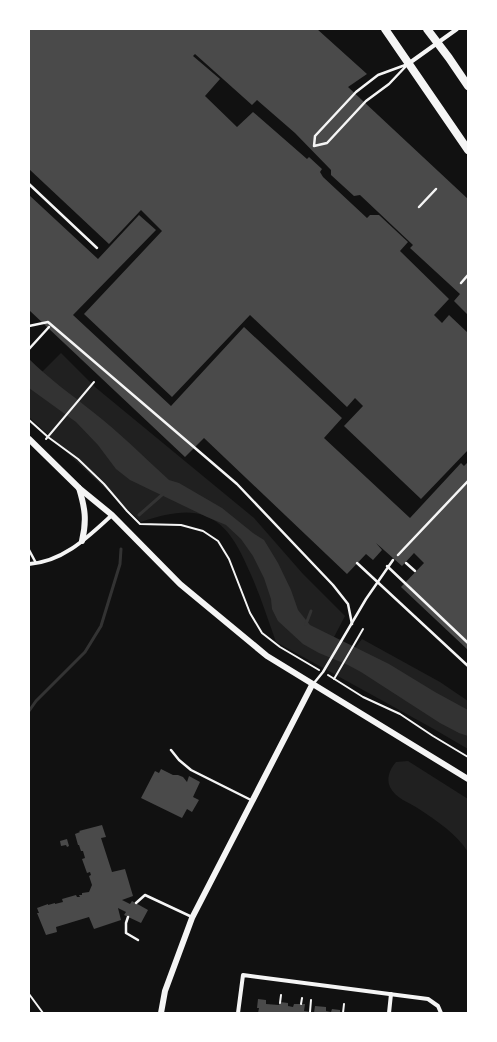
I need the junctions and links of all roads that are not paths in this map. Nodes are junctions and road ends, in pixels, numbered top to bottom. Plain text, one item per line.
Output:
1 (385, 29) edge
2 (427, 29) edge
3 (457, 29) edge
4 (438, 43) junction
5 (408, 64) junction
6 (468, 86) edge
7 (468, 150) edge
8 (29, 184) edge
9 (436, 189) dead end
10 (419, 207) dead end
11 (96, 248) dead end
12 (468, 275) edge
13 (461, 283) dead end
14 (29, 326) edge
15 (49, 327) dead end
16 (29, 349) edge
17 (29, 439) edge
18 (468, 482) edge
19 (79, 488) junction
20 (112, 515) junction
21 (82, 541) junction
22 (29, 550) edge
23 (398, 555) dead end
24 (393, 560) dead end
25 (358, 563) dead end
26 (406, 563) dead end
27 (29, 564) edge
28 (36, 564) junction
29 (387, 566) junction
30 (415, 571) dead end
31 (352, 624) junction
32 (468, 642) edge
33 (468, 666) edge
34 (312, 685) junction
35 (171, 750) dead end
36 (468, 779) edge
37 (253, 801) junction
38 (136, 903) dead end
39 (128, 917) dead end
40 (192, 918) junction
41 (138, 940) dead end
42 (391, 994) junction
43 (161, 1013) edge
44 (238, 1013) edge
45 (389, 1013) edge
46 (441, 1013) edge

1 - 5 highway
2 - 4 highway
3 - 4 street
4 - 5 street
4 - 6 highway
5 - 5 lane
5 - 7 highway
8 - 11 lane
9 - 10 lane
12 - 13 lane
14 - 31 lane
15 - 16 lane
17 - 19 street
18 - 23 lane
19 - 20 street
19 - 21 street
20 - 21 street
20 - 34 street
21 - 28 street
22 - 28 lane
24 - 29 lane
25 - 33 lane
26 - 30 lane
27 - 28 street
29 - 31 lane
29 - 32 lane
31 - 34 lane
34 - 36 street
34 - 37 street
35 - 37 lane
37 - 40 street
38 - 40 lane
39 - 41 lane
40 - 43 street
42 - 44 street
42 - 45 street
42 - 46 street

